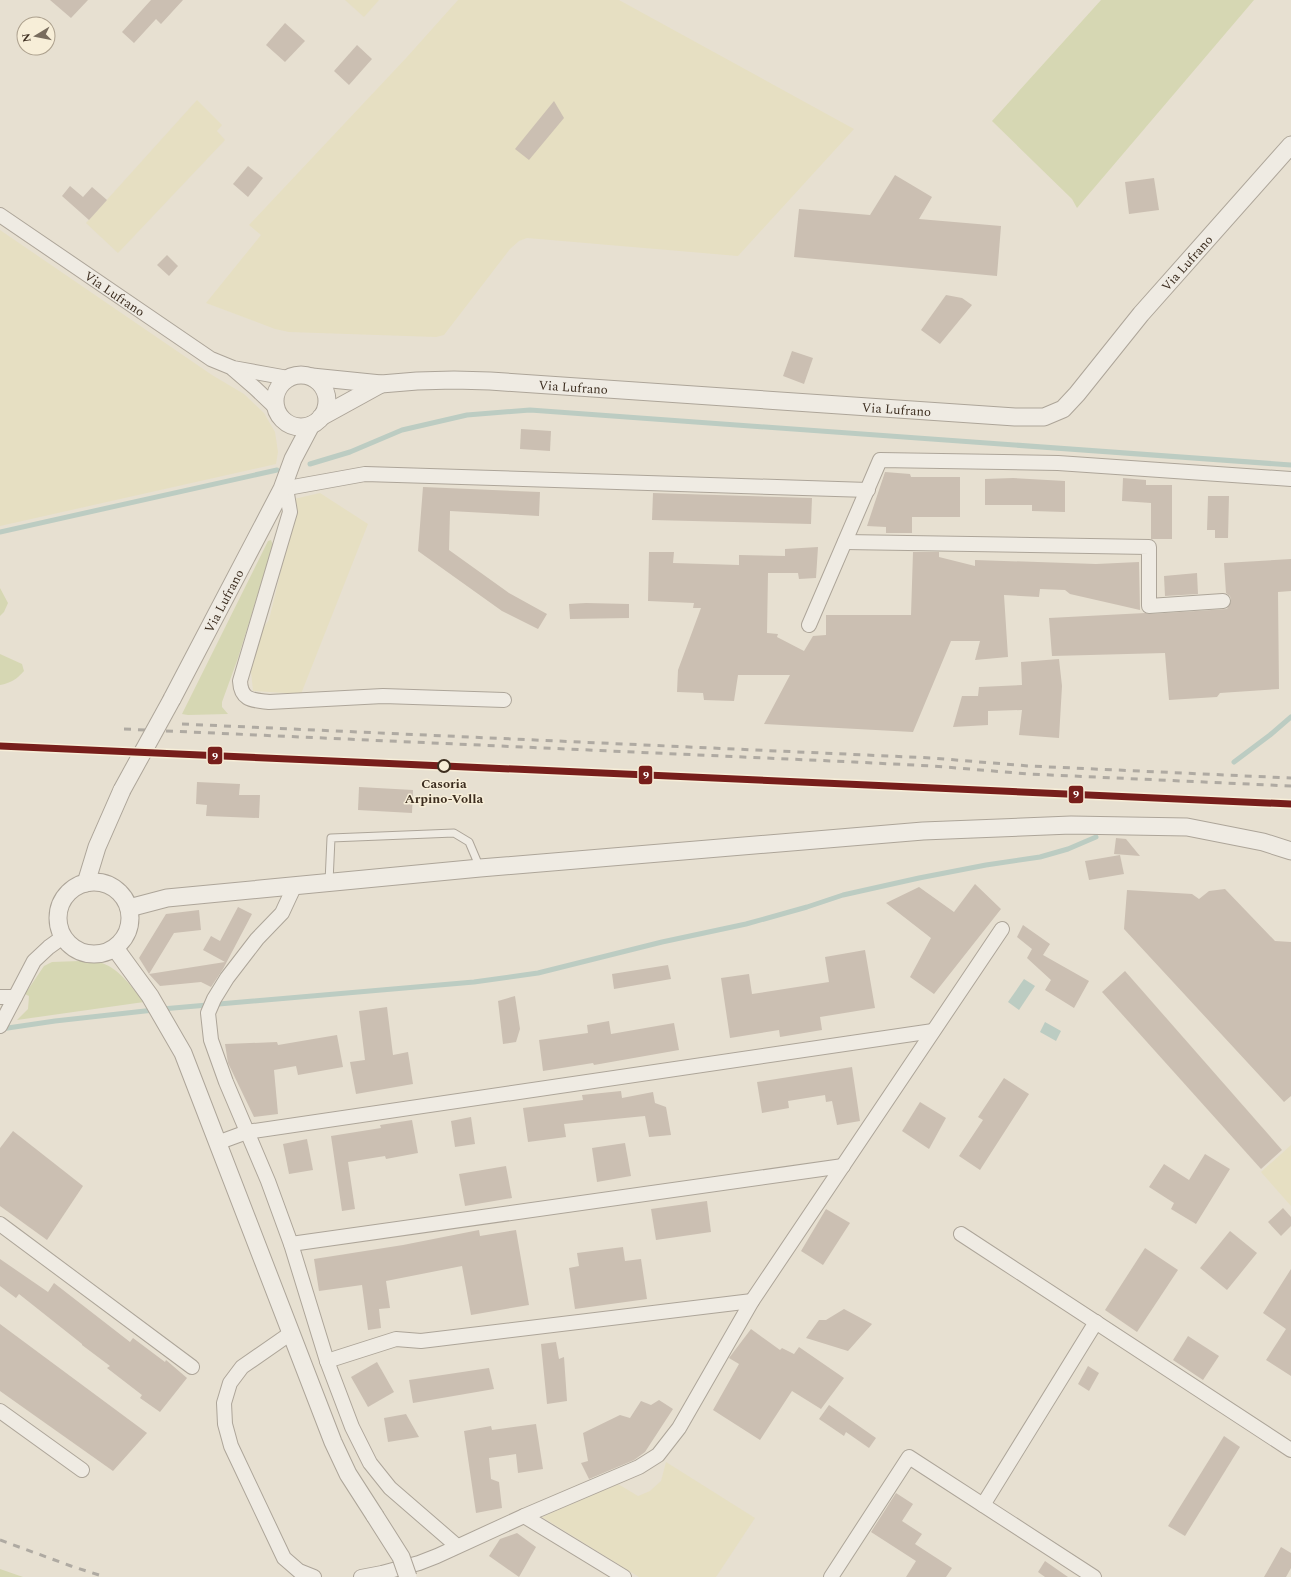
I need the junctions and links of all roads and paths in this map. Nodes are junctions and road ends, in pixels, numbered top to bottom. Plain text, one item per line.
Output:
1 (1291, 145) edge
2 (0, 214) edge
3 (233, 368) junction
4 (312, 377) junction
5 (288, 378) junction
6 (381, 384) junction
7 (276, 408) junction
8 (316, 421) junction
9 (286, 422) junction
10 (294, 459) junction
11 (1291, 479) edge
12 (282, 489) junction
13 (868, 490) junction
14 (845, 542) junction
15 (1223, 601) dead end
16 (809, 625) dead end
17 (504, 700) dead end
18 (1291, 851) edge
19 (480, 868) junction
20 (329, 882) junction
21 (86, 883) junction
22 (295, 885) junction
23 (129, 908) junction
24 (1002, 929) dead end
25 (63, 937) junction
26 (115, 948) junction
27 (0, 997) edge
28 (15, 997) junction
29 (0, 1025) edge
30 (933, 1031) junction
31 (247, 1132) junction
32 (217, 1143) junction
33 (843, 1166) junction
34 (0, 1224) edge
35 (961, 1234) dead end
36 (291, 1244) junction
37 (752, 1301) junction
38 (1096, 1322) junction
39 (291, 1333) junction
40 (327, 1361) junction
41 (192, 1367) dead end
42 (0, 1411) edge
43 (1291, 1450) edge
44 (82, 1470) dead end
45 (983, 1505) junction
46 (524, 1516) junction
47 (457, 1546) junction
48 (314, 1577) edge
49 (361, 1577) edge
50 (408, 1577) edge
51 (624, 1577) edge
52 (831, 1577) edge
53 (1094, 1577) edge

1 - 6 street, Via Lufrano
2 - 3 street, Via Lufrano
3 - 5 street, Via Lufrano
3 - 7 street, Via Lufrano
4 - 5 street, Via Lufrano
4 - 6 street, Via Lufrano
4 - 8 street, Via Lufrano
5 - 7 street
6 - 8 street, Via Lufrano
7 - 9 street, Via Lufrano
8 - 9 street, Via Lufrano
8 - 10 street, Via Lufrano
9 - 10 street, Via Lufrano
10 - 12 street, Via Lufrano
11 - 13 street
12 - 13 street
12 - 17 street
12 - 21 street, Via Lufrano, bridge
13 - 14 street
14 - 15 street
14 - 16 street
18 - 19 street
19 - 20 street
19 - 20 lane
20 - 22 street
21 - 23 street
21 - 25 street
22 - 23 street
22 - 31 street
23 - 26 street
24 - 30 street
25 - 26 street
25 - 28 street
26 - 32 street
27 - 28 street
28 - 29 street
30 - 31 street
30 - 33 street
31 - 32 street
31 - 36 street
32 - 39 street
33 - 36 street
33 - 37 street
34 - 41 street
35 - 38 street
36 - 40 street
37 - 40 street
37 - 46 street
38 - 43 street
38 - 45 street
39 - 48 street
39 - 50 street, bridge
40 - 47 street
42 - 44 street
45 - 52 street
45 - 53 street
46 - 47 street
46 - 51 street
47 - 49 street

